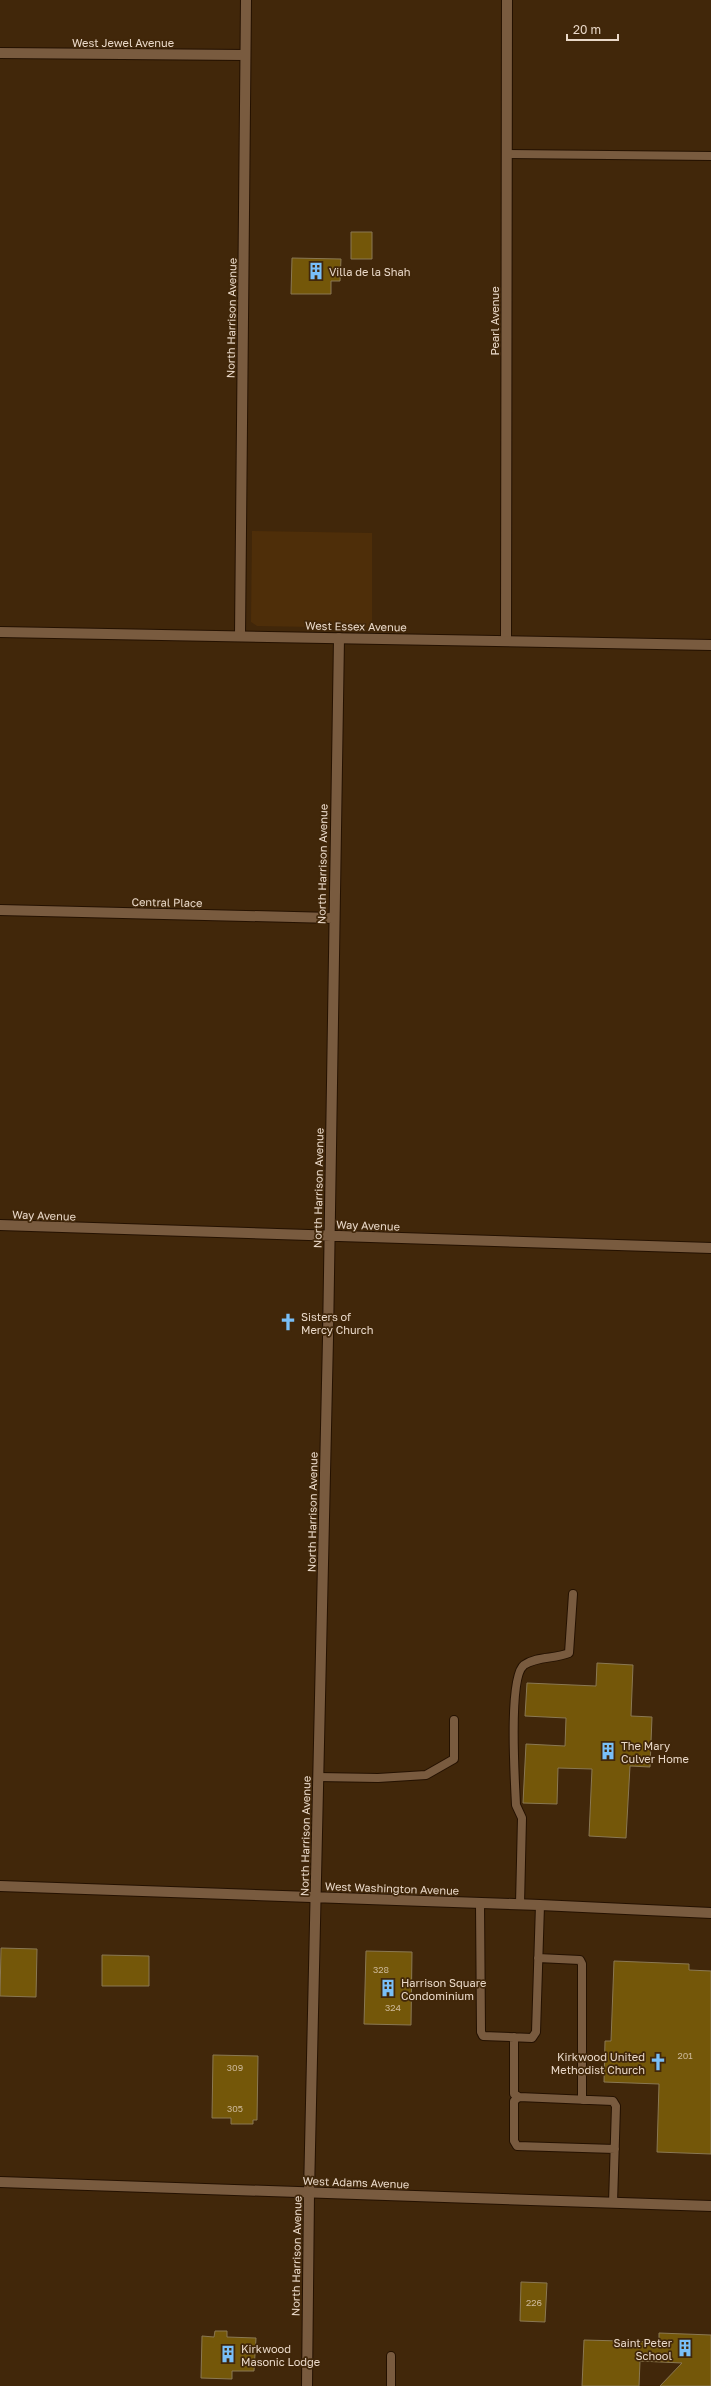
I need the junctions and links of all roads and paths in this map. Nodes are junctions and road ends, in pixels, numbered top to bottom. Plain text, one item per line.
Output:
1 (246, 0) edge
2 (507, 0) edge
3 (0, 53) edge
4 (245, 55) junction
5 (506, 154) junction
6 (711, 156) edge
7 (0, 632) edge
8 (240, 636) junction
9 (339, 638) junction
10 (506, 641) junction
11 (711, 645) edge
12 (0, 910) edge
13 (333, 918) junction
14 (0, 1225) edge
15 (330, 1236) junction
16 (711, 1248) edge
17 (573, 1594) dead end
18 (454, 1720) dead end
19 (318, 1777) junction
20 (0, 1886) edge
21 (316, 1897) junction
22 (480, 1904) junction
23 (520, 1904) junction
24 (540, 1905) junction
25 (711, 1913) edge
26 (538, 1958) junction
27 (514, 2037) junction
28 (519, 2097) junction
29 (582, 2100) junction
30 (615, 2150) junction
31 (0, 2182) edge
32 (309, 2193) junction
33 (613, 2203) junction
34 (711, 2206) edge
35 (391, 2356) dead end
36 (307, 2386) edge
37 (391, 2386) edge

1 - 4 street, North Harrison Avenue
2 - 5 street, Pearl Avenue
3 - 4 street, West Jewel Avenue
4 - 8 street, North Harrison Avenue
5 - 6 lane
5 - 10 street, Pearl Avenue
7 - 8 street, West Essex Avenue
8 - 9 street, West Essex Avenue
9 - 10 street, West Essex Avenue
9 - 13 street, North Harrison Avenue
10 - 11 street, West Essex Avenue
12 - 13 street, Central Place
13 - 15 street, North Harrison Avenue
14 - 15 street, Way Avenue
15 - 16 street, Way Avenue
15 - 19 street, North Harrison Avenue
17 - 23 lane
18 - 19 lane
19 - 21 street, North Harrison Avenue
20 - 21 street, West Washington Avenue
21 - 22 street, West Washington Avenue
21 - 32 street, North Harrison Avenue
22 - 23 street, West Washington Avenue
22 - 27 lane
23 - 24 street, West Washington Avenue
24 - 25 street, West Washington Avenue
24 - 26 lane
26 - 27 lane
26 - 29 lane
27 - 28 lane
28 - 29 lane
28 - 30 lane
29 - 30 lane
30 - 33 lane
31 - 32 street, West Adams Avenue
32 - 33 street, West Adams Avenue
32 - 36 street, North Harrison Avenue
33 - 34 street, West Adams Avenue
35 - 37 lane

